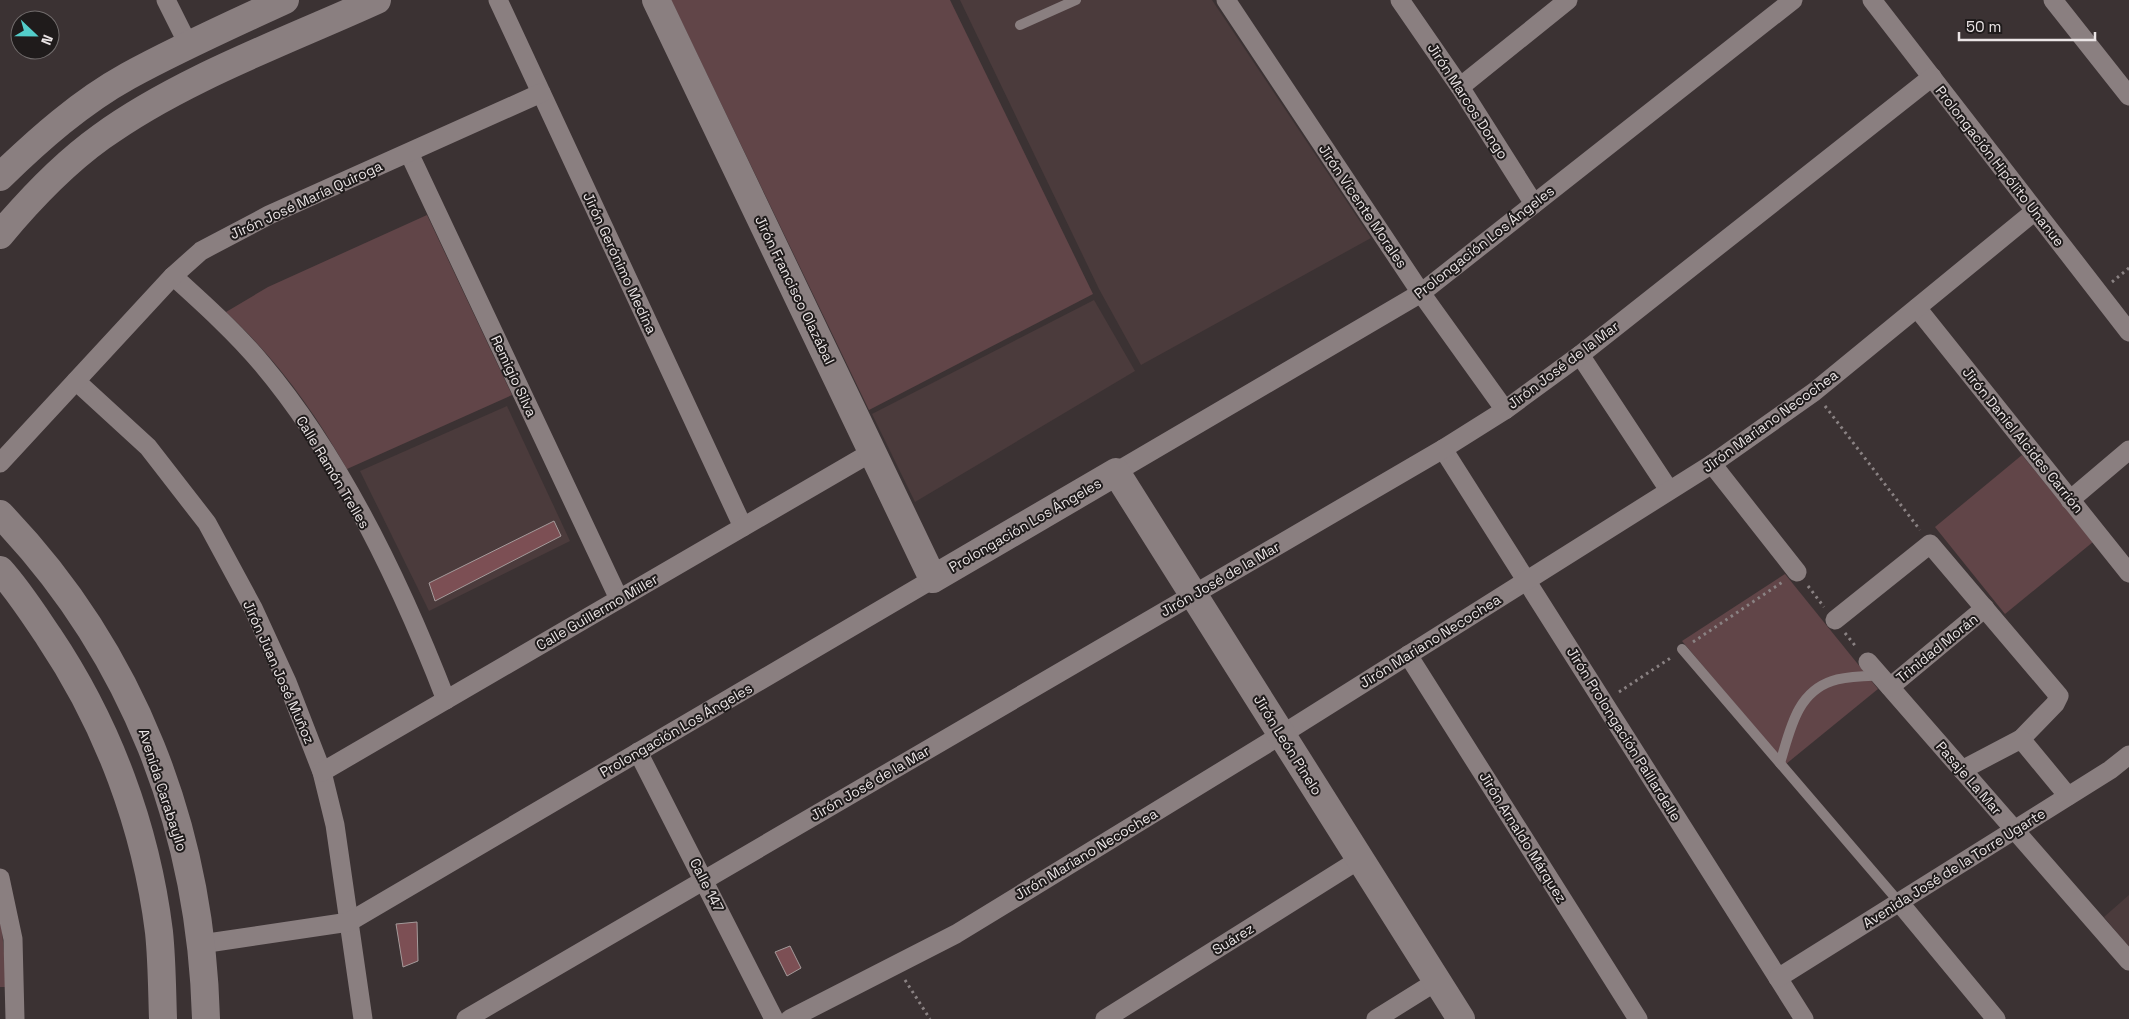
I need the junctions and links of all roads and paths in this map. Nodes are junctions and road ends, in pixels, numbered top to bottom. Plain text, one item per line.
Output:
1 (166, 0) edge
2 (286, 0) edge
3 (377, 0) edge
4 (498, 0) edge
5 (656, 0) edge
6 (1076, 0) edge
7 (1226, 0) edge
8 (1400, 0) edge
9 (1568, 0) edge
10 (1793, 0) edge
11 (1872, 0) edge
12 (2053, 0) edge
13 (1020, 26) dead end
14 (189, 46) junction
15 (1932, 77) junction
16 (1460, 87) junction
17 (541, 93) junction
18 (2129, 96) edge
19 (409, 152) junction
20 (0, 177) edge
21 (1534, 204) junction
22 (2035, 210) junction
23 (0, 235) edge
24 (173, 276) junction
25 (1421, 293) junction
26 (1917, 308) junction
27 (2129, 332) edge
28 (1580, 354) junction
29 (76, 381) junction
30 (1814, 392) junction
31 (1505, 410) junction
32 (1443, 449) junction
33 (2129, 450) edge
34 (872, 452) junction
35 (0, 463) edge
36 (1712, 464) junction
37 (1116, 472) junction
38 (1669, 490) junction
39 (2070, 500) junction
40 (0, 514) edge
41 (743, 527) junction
42 (1930, 544) junction
43 (0, 570) edge
44 (1797, 572) joint
45 (2129, 573) edge
46 (933, 579) junction
47 (1526, 580) junction
48 (1194, 595) junction
49 (619, 599) junction
50 (1985, 608) junction
51 (1835, 620) dead end
52 (1682, 649) junction
53 (1408, 655) junction
54 (1879, 675) junction
55 (446, 700) junction
56 (1604, 702) junction
57 (1281, 734) junction
58 (2021, 739) junction
59 (638, 752) junction
60 (2129, 755) edge
61 (1780, 763) junction
62 (1962, 770) junction
63 (322, 772) junction
64 (2068, 796) junction
65 (2014, 830) junction
66 (1360, 859) junction
67 (0, 878) edge
68 (704, 880) junction
69 (1899, 902) junction
70 (349, 922) junction
71 (201, 944) junction
72 (2129, 961) edge
73 (895, 965) junction
74 (1778, 978) junction
75 (1437, 981) junction
76 (8, 994) edge
77 (15, 1019) edge
78 (163, 1019) edge
79 (206, 1019) edge
80 (363, 1019) edge
81 (466, 1019) edge
82 (774, 1019) edge
83 (790, 1019) edge
84 (930, 1019) edge
85 (1105, 1019) edge
86 (1376, 1019) edge
87 (1461, 1019) edge
88 (1638, 1019) edge
89 (1804, 1019) edge
90 (1996, 1019) edge

1 - 14 street
2 - 14 main road
3 - 23 main road
4 - 17 street, Jirón Gerónimo Medina
5 - 34 main road, Jirón Francisco Olazábal
6 - 13 lane
7 - 25 street, Jirón Vicente Morales
8 - 16 street, Jirón Marcos Dongo
9 - 16 street
10 - 21 street, Prolongación Los Ángeles
11 - 15 street, Prolongación Hipólito Unanue
12 - 18 street
14 - 20 main road
15 - 22 street, Prolongación Hipólito Unanue
15 - 28 street, Jirón José de la Mar
16 - 21 street, Jirón Marcos Dongo
17 - 19 street, Jirón José María Quiroga
17 - 41 street, Jirón Gerónimo Medina
19 - 24 street, Jirón José María Quiroga
19 - 49 street, Remigio Silva
21 - 25 street, Prolongación Los Ángeles
22 - 26 street, Jirón Mariano Necochea
22 - 27 street, Prolongación Hipólito Unanue
24 - 29 street, Jirón José María Quiroga
24 - 55 street, Calle Ramón Trelles
25 - 31 street, Jirón Vicente Morales
25 - 37 street, Prolongación Los Ángeles
26 - 30 street, Jirón Mariano Necochea
26 - 39 street, Jirón Daniel Alcides Carrión
28 - 31 street, Jirón José de la Mar
28 - 38 street
29 - 35 street, Jirón José María Quiroga
29 - 63 street, Jirón Juan José Muñoz
30 - 36 street, Jirón Mariano Necochea
30 - 42 path
31 - 32 street, Jirón José de la Mar
32 - 47 street, Jirón Prolongación Paillardelle
32 - 48 street, Jirón José de la Mar
33 - 39 street
34 - 41 street, Calle Guillermo Miller
34 - 46 main road, Jirón Francisco Olazábal
36 - 38 street, Jirón Mariano Necochea
36 - 44 street
37 - 46 main road, Prolongación Los Ángeles
37 - 48 main road, Jirón León Pinelo
38 - 47 street, Jirón Mariano Necochea
39 - 45 street, Jirón Daniel Alcides Carrión
40 - 71 main road, Avenida Carabayllo
41 - 49 street, Calle Guillermo Miller
42 - 50 street
42 - 51 street
43 - 78 main road
44 - 52 path
46 - 59 street, Prolongación Los Ángeles
47 - 53 street, Jirón Mariano Necochea
47 - 56 street, Jirón Prolongación Paillardelle
48 - 57 main road, Jirón León Pinelo
48 - 68 street, Jirón José de la Mar
49 - 55 street, Calle Guillermo Miller
50 - 54 street, Trinidad Morán
50 - 58 street
52 - 56 path
52 - 61 lane
53 - 57 street, Jirón Mariano Necochea
53 - 88 street, Jirón Arnaldo Márquez
54 - 61 lane
54 - 62 street, Pasaje La Mar
55 - 63 street, Calle Guillermo Miller
56 - 74 street, Jirón Prolongación Paillardelle
57 - 66 main road, Jirón León Pinelo
57 - 73 street, Jirón Mariano Necochea
58 - 62 street
58 - 64 street
59 - 68 street, Calle 147
59 - 70 street, Prolongación Los Ángeles
60 - 64 street, Avenida José de la Torre Ugarte
61 - 69 lane
62 - 65 street, Pasaje La Mar
63 - 70 street, Jirón Juan José Muñoz
64 - 65 street, Avenida José de la Torre Ugarte
65 - 69 street, Avenida José de la Torre Ugarte
65 - 72 street, Pasaje La Mar
66 - 75 main road, Jirón León Pinelo
66 - 85 street, Suárez
67 - 76 street
68 - 81 street, Jirón José de la Mar
68 - 82 street, Calle 147
69 - 74 street, Avenida José de la Torre Ugarte
69 - 90 street
70 - 71 street, Prolongación Los Ángeles
70 - 80 street, Jirón Juan José Muñoz
71 - 79 main road, Avenida Carabayllo
73 - 83 street, Jirón Mariano Necochea
73 - 84 path
74 - 89 street, Jirón Prolongación Paillardelle
75 - 86 street
75 - 87 main road, Jirón León Pinelo
76 - 77 street

